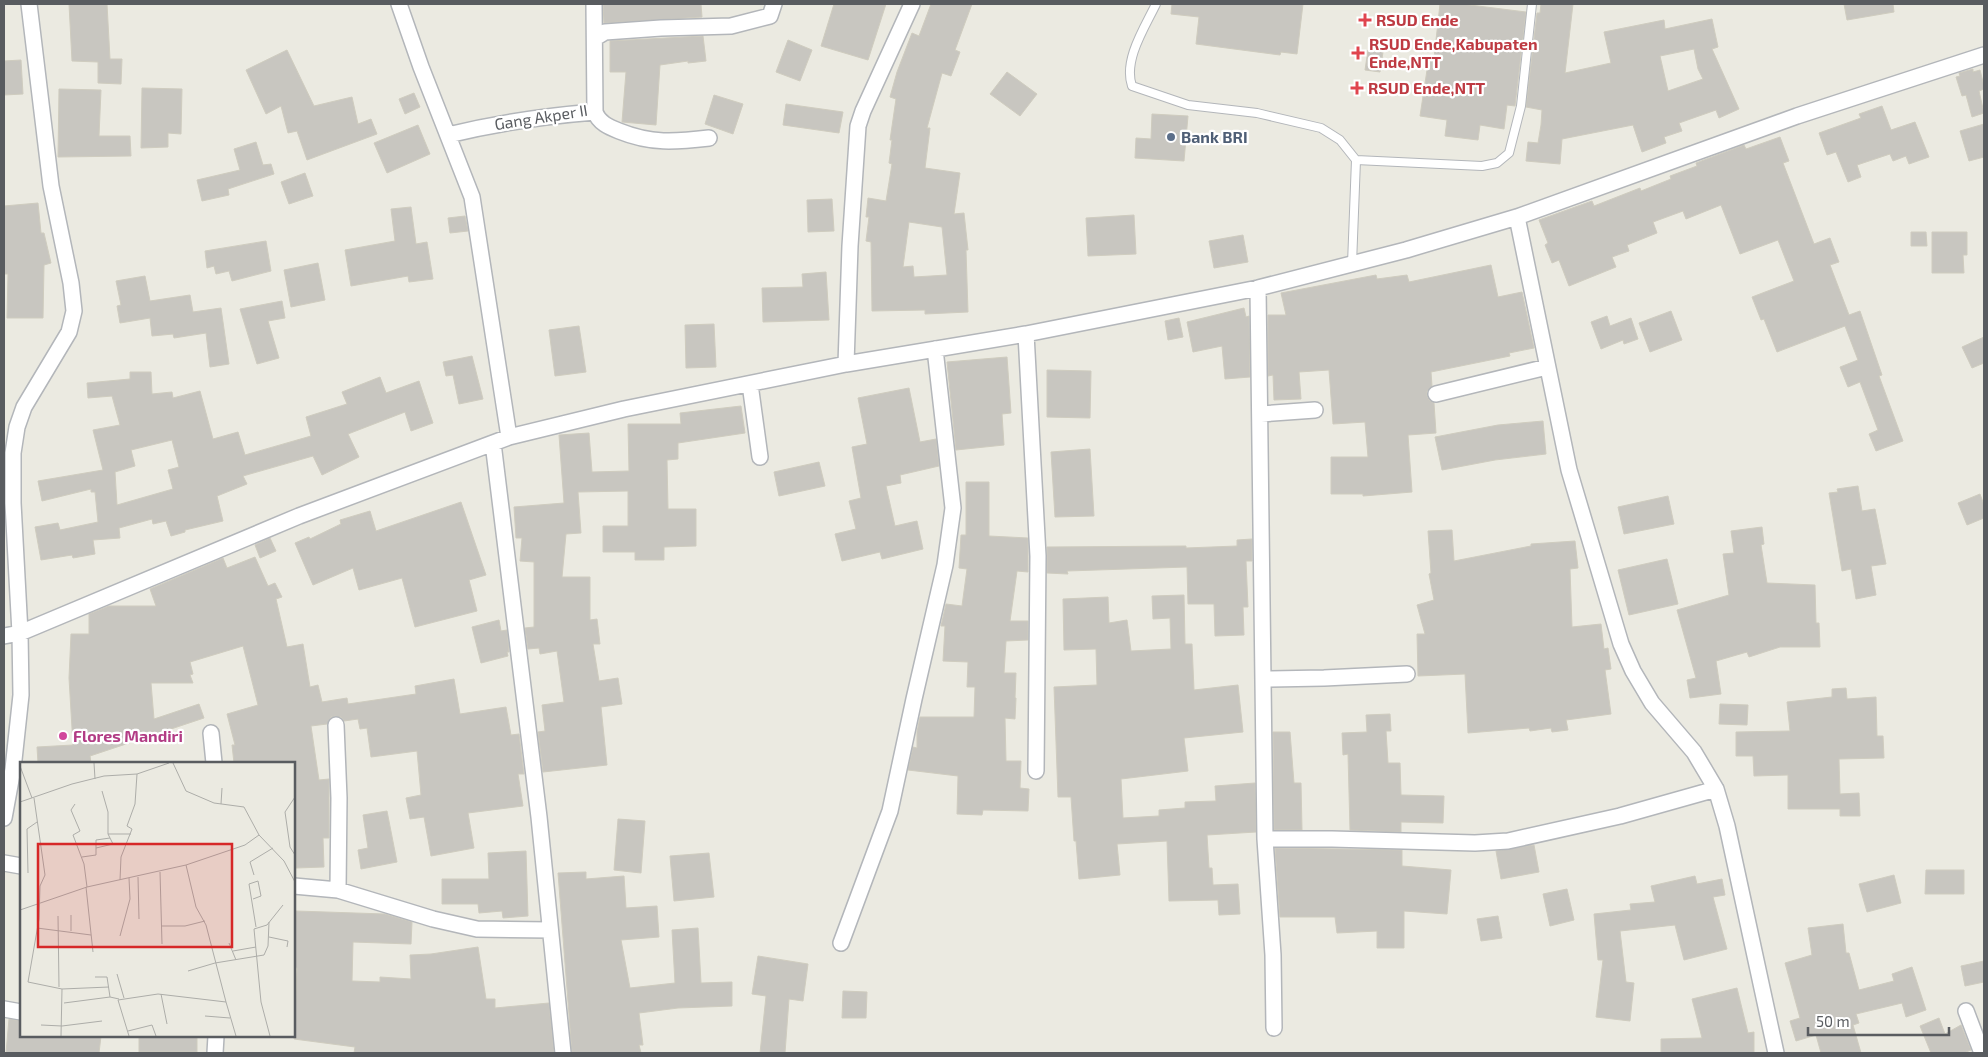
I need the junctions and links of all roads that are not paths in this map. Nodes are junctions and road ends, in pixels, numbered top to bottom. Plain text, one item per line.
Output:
1 (29, 4) edge
2 (398, 4) edge
3 (594, 4) edge
4 (774, 4) edge
5 (912, 4) edge
6 (1156, 4) edge
7 (1532, 4) edge
8 (595, 38) junction
9 (1984, 55) edge
10 (595, 112) junction
11 (448, 135) junction
12 (709, 138) dead end
13 (1356, 160) junction
14 (1517, 216) junction
15 (1352, 264) junction
16 (1258, 288) junction
17 (1026, 334) junction
18 (935, 350) junction
19 (846, 364) junction
20 (1547, 367) junction
21 (750, 384) junction
22 (1436, 394) dead end
23 (1316, 410) dead end
24 (1260, 414) junction
25 (509, 437) junction
26 (493, 442) junction
27 (760, 458) dead end
28 (20, 633) junction
29 (4, 636) edge
30 (1407, 674) dead end
31 (1264, 679) junction
32 (336, 725) dead end
33 (211, 733) dead end
34 (214, 762) edge
35 (1036, 771) dead end
36 (1716, 789) junction
37 (4, 818) edge
38 (1266, 839) junction
39 (4, 863) edge
40 (20, 866) edge
41 (295, 886) edge
42 (338, 890) junction
43 (550, 930) junction
44 (841, 944) dead end
45 (4, 1009) edge
46 (1966, 1011) dead end
47 (20, 1012) edge
48 (1274, 1028) dead end
49 (216, 1037) edge
50 (215, 1053) edge
51 (563, 1053) edge
52 (1776, 1053) edge
53 (1982, 1053) edge

1 - 28 street
2 - 11 street
3 - 8 street, Gang Akper II
4 - 8 street
5 - 19 street
6 - 13 lane
7 - 13 lane
8 - 10 street, Gang Akper II
9 - 14 street
10 - 11 street, Gang Akper II
10 - 12 street
11 - 25 street
13 - 15 lane
14 - 15 street
14 - 20 street
15 - 16 street
16 - 17 street
16 - 24 street
17 - 18 street
17 - 35 street
18 - 19 street
18 - 44 street
19 - 21 street
20 - 22 street
20 - 36 street
21 - 25 street
21 - 27 street
23 - 24 street
24 - 31 street
25 - 26 street
26 - 28 street
26 - 43 street
28 - 29 street
28 - 37 street
30 - 31 street
31 - 38 street
32 - 42 street
33 - 34 street
36 - 38 street
36 - 52 street
38 - 48 street
39 - 40 street
41 - 42 street
42 - 43 street
43 - 51 street
45 - 47 street
46 - 53 street
49 - 50 street

